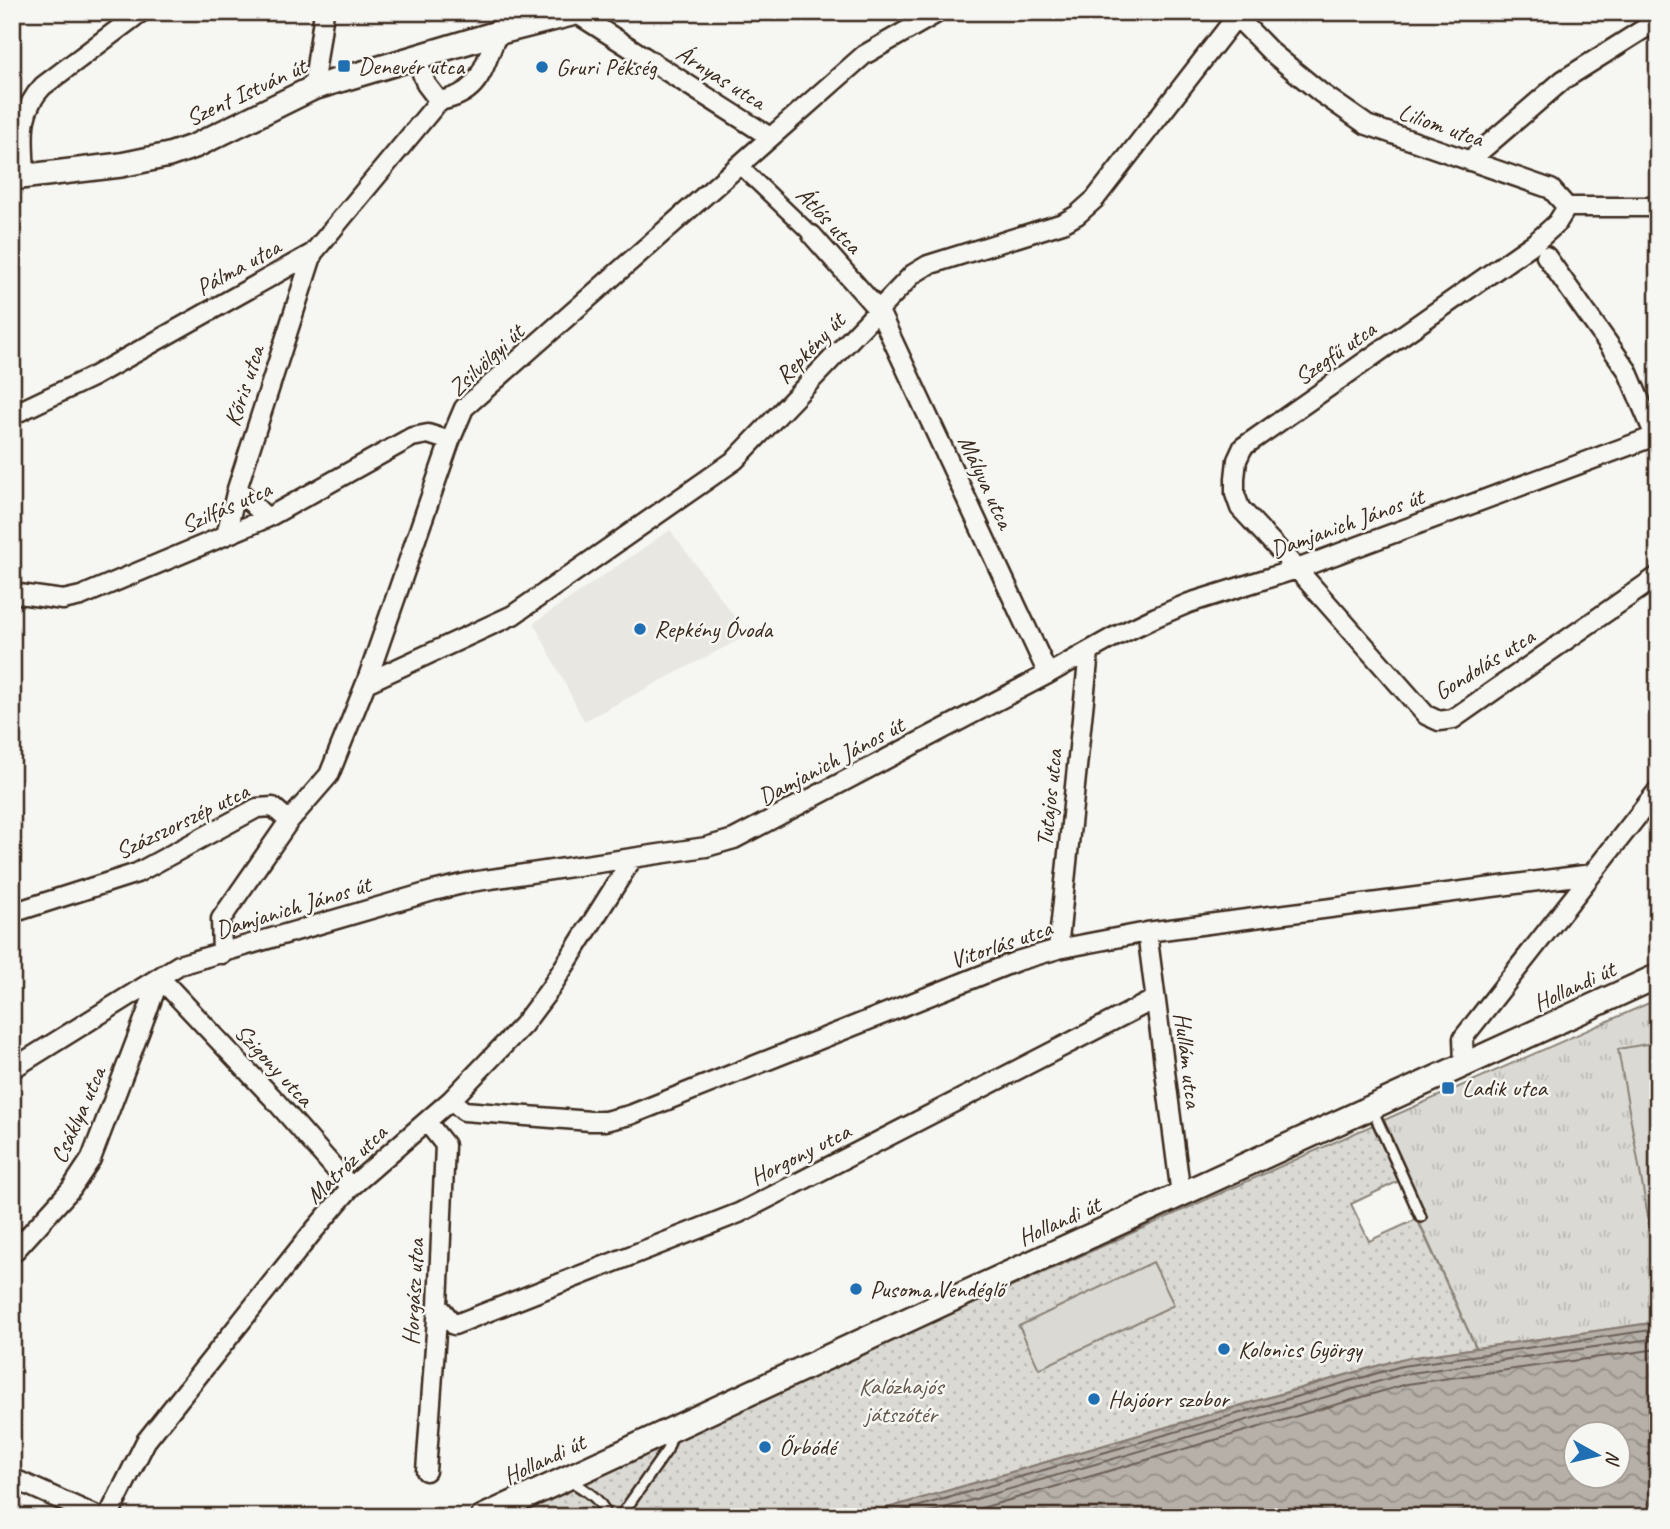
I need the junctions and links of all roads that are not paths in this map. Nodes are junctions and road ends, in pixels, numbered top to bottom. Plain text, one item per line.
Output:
1 (141, 12) edge
2 (324, 12) edge
3 (512, 12) edge
4 (939, 12) edge
5 (576, 13) edge
6 (1239, 14) edge
7 (1658, 20) edge
8 (498, 33) junction
9 (416, 57) junction
10 (313, 88) junction
11 (439, 101) junction
12 (770, 137) junction
13 (1469, 161) junction
14 (740, 166) junction
15 (19, 177) edge
16 (1567, 206) junction
17 (1658, 206) edge
18 (812, 235) joint
19 (313, 253) junction
20 (1546, 256) dead end
21 (879, 311) junction
22 (12, 415) edge
23 (1656, 435) edge
24 (450, 441) junction
25 (237, 489) junction
26 (267, 518) junction
27 (226, 535) junction
28 (1297, 569) junction
29 (1658, 576) edge
30 (12, 593) edge
31 (1089, 652) junction
32 (1048, 674) junction
33 (366, 683) junction
34 (1658, 790) edge
35 (289, 821) junction
36 (632, 859) junction
37 (1592, 874) junction
38 (12, 913) edge
39 (1147, 932) junction
40 (1058, 948) junction
41 (222, 954) junction
42 (1658, 976) edge
43 (160, 978) junction
44 (1155, 999) junction
45 (1464, 1064) junction
46 (12, 1069) edge
47 (451, 1100) junction
48 (1371, 1107) junction
49 (427, 1122) junction
50 (351, 1187) junction
51 (1181, 1195) junction
52 (1421, 1217) dead end
53 (12, 1254) edge
54 (438, 1305) junction
55 (454, 1325) junction
56 (436, 1333) junction
57 (674, 1429) junction
58 (426, 1471) dead end
59 (12, 1478) edge
60 (565, 1478) junction
61 (515, 1509) edge
62 (99, 1517) edge
63 (108, 1517) edge
64 (483, 1517) edge
65 (606, 1517) edge
66 (621, 1517) edge

1 - 15 street
2 - 10 street
3 - 8 street, Pálma utca
4 - 12 street, Zsilvölgyi út
5 - 8 street, Szent István út
5 - 12 street, Árnyas utca
6 - 13 street, Liliom utca
6 - 21 street, Repkény út
7 - 13 street
8 - 9 street, Szent István út
8 - 11 street, Pálma utca
9 - 10 street, Szent István út
9 - 11 street
10 - 15 street, Szent István út
11 - 19 street, Pálma utca
12 - 14 street, Zsilvölgyi út
13 - 16 street, Liliom utca
14 - 18 street, Átlós utca
14 - 24 street, Zsilvölgyi út
16 - 17 street
16 - 28 street, Szegfű utca
18 - 21 street, Átlós utca
19 - 22 street, Pálma utca
19 - 25 street, Kőris utca
20 - 23 street
21 - 32 street, Mályva utca
21 - 33 street, Repkény út
23 - 28 street, Damjanich János út
24 - 26 street, Szilfás utca
24 - 33 street, Zsilvölgyi út
25 - 26 street
25 - 27 street, Kőris utca
26 - 27 street, Szilfás utca
27 - 30 street, Szilfás utca
28 - 29 street, Gondolás utca
28 - 31 street, Damjanich János út
31 - 32 street, Damjanich János út
31 - 40 street, Tutajos utca
32 - 36 street, Damjanich János út
33 - 35 street, Zsilvölgyi út
34 - 37 street
35 - 38 street, Százszorszép utca
35 - 41 street, Zsilvölgyi út
36 - 41 street, Damjanich János út
36 - 47 street, Matróz utca
37 - 39 street, Vitorlás utca
37 - 45 street
39 - 40 street, Vitorlás utca
39 - 44 street, Hullám utca
40 - 47 street, Vitorlás utca
41 - 43 street, Damjanich János út
42 - 45 street, Hollandi út
43 - 46 street, Damjanich János út
43 - 50 street, Szigony utca
43 - 53 street, Csáklya utca
44 - 51 street, Hullám utca
44 - 55 street, Horgony utca
45 - 48 street, Hollandi út
47 - 49 street, Matróz utca
48 - 51 street, Hollandi út
48 - 52 lane
49 - 50 street, Matróz utca
49 - 54 street, Horgász utca
50 - 63 street, Matróz utca
51 - 57 street, Hollandi út
54 - 55 street
54 - 56 street, Horgász utca
55 - 56 street, Horgony utca
56 - 58 street, Horgász utca
57 - 60 street, Hollandi út
57 - 66 lane
59 - 62 street
60 - 61 street, Hollandi út
60 - 65 lane
61 - 64 street, Hollandi út

